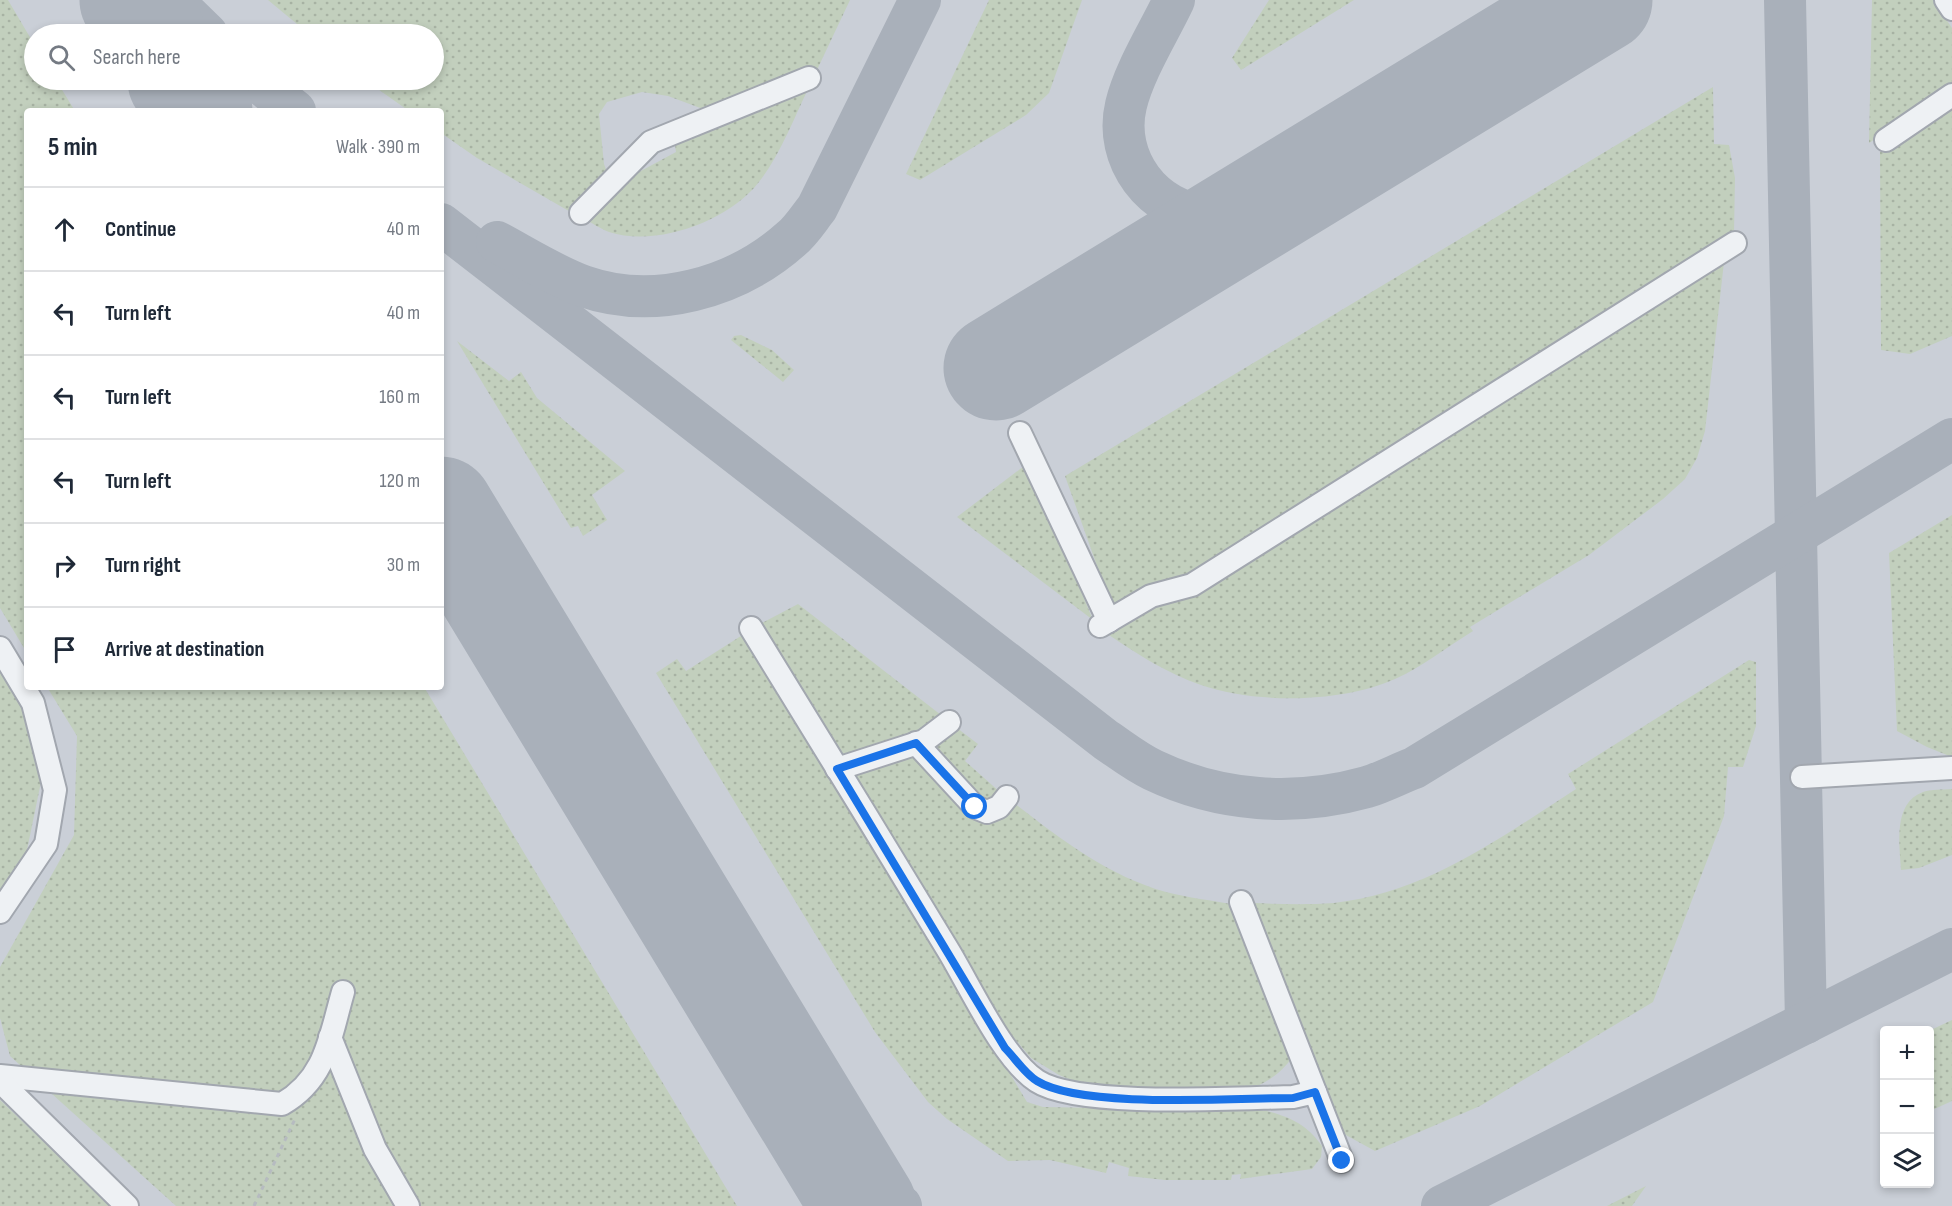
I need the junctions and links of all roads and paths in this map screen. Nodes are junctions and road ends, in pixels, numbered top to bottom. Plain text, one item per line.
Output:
1 (1946, 0) edge
2 (1952, 9) edge
3 (809, 78) dead end
4 (1952, 95) edge
5 (1886, 140) dead end
6 (581, 213) dead end
7 (1735, 243) dead end
8 (1020, 432) dead end
9 (751, 628) dead end
10 (0, 648) edge
11 (24, 688) edge
12 (25, 690) edge
13 (949, 722) dead end
14 (916, 743) junction
15 (1952, 768) edge
16 (837, 769) junction
17 (1802, 777) dead end
18 (1007, 797) dead end
19 (1241, 902) dead end
20 (0, 912) edge
21 (343, 992) dead end
22 (330, 1037) junction
23 (0, 1076) edge
24 (0, 1081) edge
25 (1315, 1092) junction
26 (297, 1114) dead end
27 (1342, 1161) dead end
28 (127, 1206) edge
29 (254, 1206) edge
30 (408, 1206) edge

1 - 2 lane
3 - 6 lane
4 - 5 lane
7 - 8 lane
9 - 16 lane
10 - 11 lane
12 - 20 lane
13 - 14 lane
14 - 16 lane
14 - 18 lane
15 - 17 lane
16 - 25 lane
19 - 25 lane
21 - 22 lane
22 - 23 lane
22 - 30 lane
24 - 28 lane
25 - 27 lane
26 - 29 path

